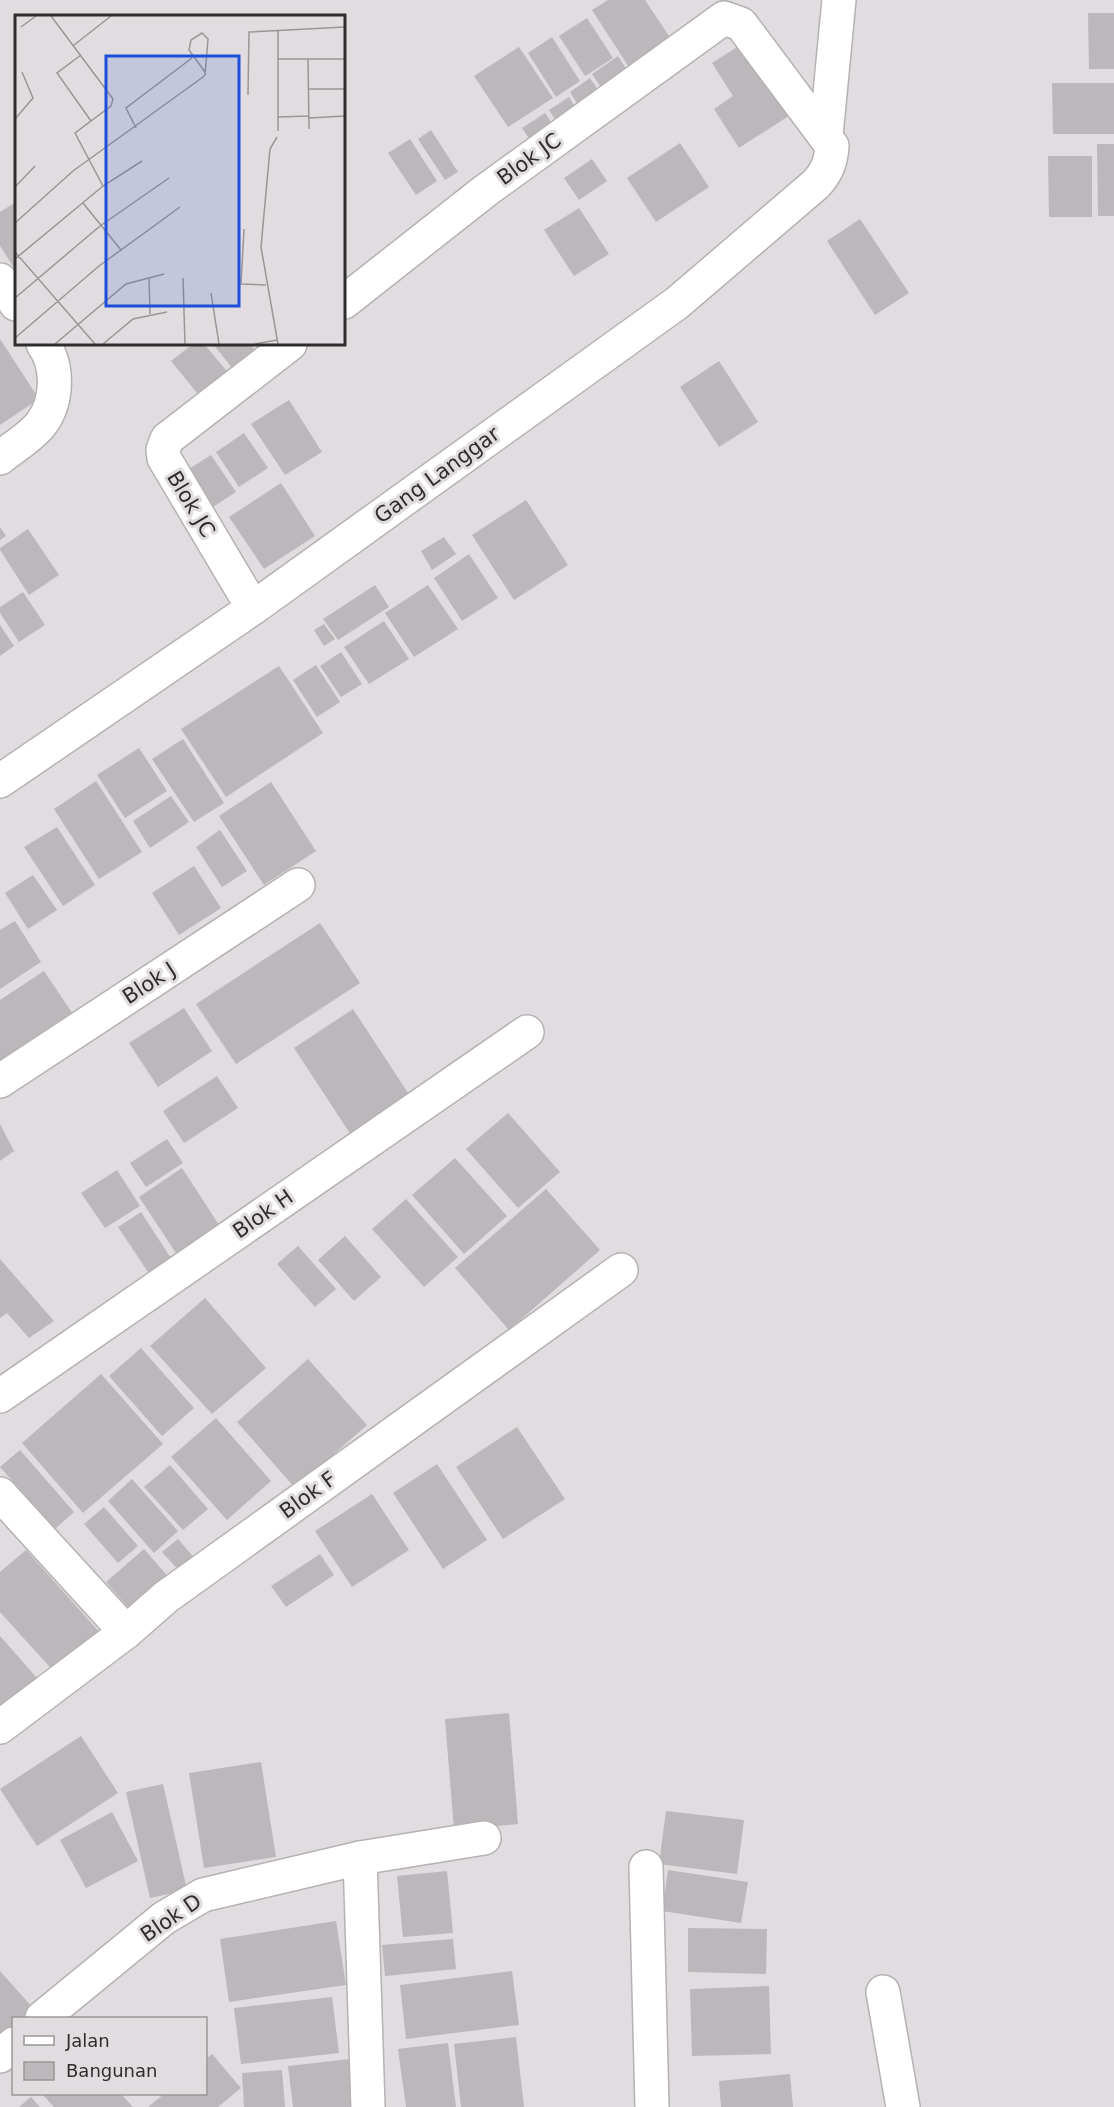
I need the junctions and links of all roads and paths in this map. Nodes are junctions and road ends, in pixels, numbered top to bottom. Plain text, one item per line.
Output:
1 (839, 0) edge
2 (714, 10) edge
3 (826, 135) junction
4 (0, 280) edge
5 (345, 301) edge
6 (15, 302) edge
7 (44, 345) edge
8 (289, 345) edge
9 (0, 458) edge
10 (253, 608) junction
11 (0, 781) edge
12 (298, 885) dead end
13 (527, 1032) dead end
14 (0, 1081) edge
15 (621, 1270) dead end
16 (0, 1396) edge
17 (0, 1494) edge
18 (126, 1632) junction
19 (0, 1727) edge
20 (484, 1838) dead end
21 (360, 1858) junction
22 (646, 1867) dead end
23 (883, 1992) dead end
24 (44, 2017) edge
25 (12, 2046) edge
26 (0, 2056) edge
27 (368, 2107) edge
28 (652, 2107) edge
29 (903, 2107) edge

1 - 3 street, Gang Langgar
2 - 3 street
2 - 5 street, Blok JC
3 - 10 street, Gang Langgar
4 - 6 street
7 - 9 street
8 - 10 street, Blok JC
10 - 11 street, Gang Langgar
12 - 14 street, Blok J
13 - 16 street, Blok H
15 - 18 street, Blok F
17 - 18 street
18 - 19 street, Blok F
20 - 21 street, Blok D
21 - 24 street, Blok D
21 - 27 street
22 - 28 street
23 - 29 street
25 - 26 street

